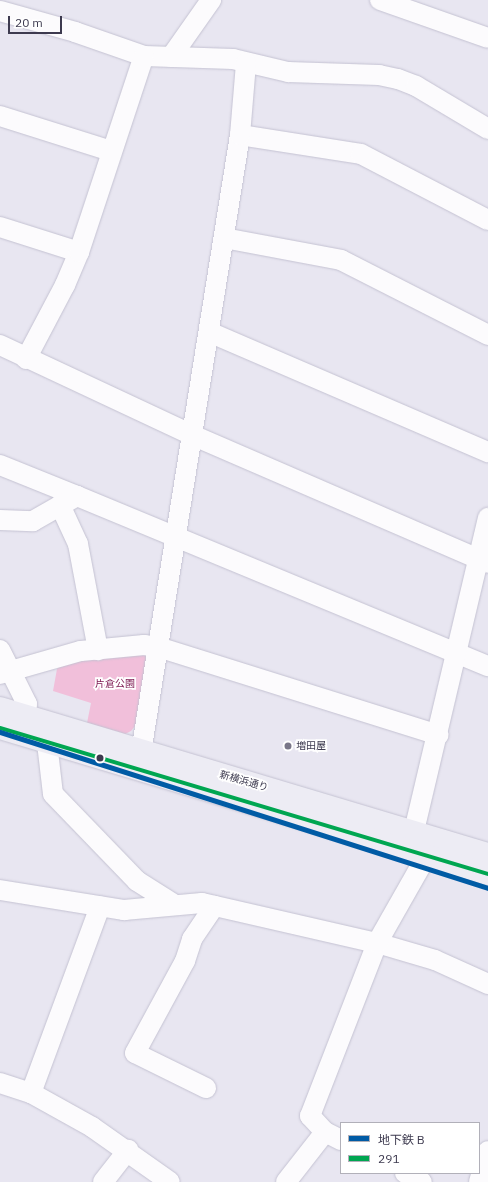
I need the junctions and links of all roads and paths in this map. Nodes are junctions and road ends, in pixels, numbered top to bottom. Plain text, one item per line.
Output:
1 (380, 0) edge
2 (203, 3) edge
3 (0, 11) edge
4 (488, 38) edge
5 (144, 56) junction
6 (171, 57) junction
7 (246, 63) junction
8 (0, 116) edge
9 (488, 129) edge
10 (240, 135) junction
11 (111, 151) junction
12 (488, 220) edge
13 (0, 227) edge
14 (224, 238) junction
15 (79, 252) junction
16 (208, 332) junction
17 (488, 335) edge
18 (0, 345) edge
19 (26, 359) junction
20 (192, 435) junction
21 (488, 452) edge
22 (0, 465) edge
23 (68, 501) junction
24 (488, 518) edge
25 (0, 520) edge
26 (176, 536) junction
27 (483, 561) edge
28 (158, 647) junction
29 (0, 650) edge
30 (98, 650) junction
31 (457, 652) junction
32 (488, 666) edge
33 (5, 671) edge
34 (0, 708) edge
35 (24, 725) junction
36 (0, 728) edge
37 (438, 735) junction
38 (47, 743) junction
39 (140, 760) junction
40 (414, 830) junction
41 (488, 854) edge
42 (427, 855) junction
43 (488, 874) edge
44 (0, 890) edge
45 (175, 905) junction
46 (100, 906) junction
47 (214, 906) junction
48 (376, 944) junction
49 (488, 984) edge
50 (0, 1083) edge
51 (206, 1088) dead end
52 (31, 1093) junction
53 (333, 1136) edge
54 (128, 1150) junction
55 (488, 1151) edge
56 (407, 1174) edge
57 (103, 1182) edge
58 (170, 1182) edge
59 (286, 1182) edge
60 (422, 1182) edge
61 (478, 1182) edge

1 - 4 street
2 - 6 street
3 - 5 street
5 - 6 street
5 - 11 street
6 - 7 street
7 - 9 street
7 - 10 street
8 - 11 street
10 - 12 street
10 - 14 street
11 - 15 street
13 - 15 street
14 - 16 street
14 - 17 street
15 - 19 street
16 - 20 street
16 - 21 street
18 - 19 street
19 - 20 street
20 - 26 street
20 - 27 street
22 - 23 street
23 - 25 street
23 - 26 street
23 - 30 street
24 - 27 street
26 - 28 street
26 - 31 street
27 - 31 street
28 - 30 street
28 - 37 street
28 - 39 street
29 - 33 street
30 - 33 street
31 - 32 street
31 - 37 street
33 - 35 street
34 - 35 main road, 新横浜通り
35 - 36 main road, 新横浜通り
35 - 38 main road, 新横浜通り
35 - 39 main road, 新横浜通り
37 - 40 street
38 - 39 main road, 新横浜通り
38 - 45 street
39 - 40 main road, 新横浜通り
39 - 42 main road, 新横浜通り
40 - 41 main road, 新横浜通り
42 - 43 main road, 新横浜通り
42 - 48 street
44 - 46 street
45 - 46 street
45 - 47 street
46 - 52 street
47 - 48 street
47 - 51 street
48 - 49 street
48 - 53 street
50 - 52 street
52 - 54 street
53 - 59 street
54 - 57 street
54 - 58 street
55 - 61 street
56 - 60 street

